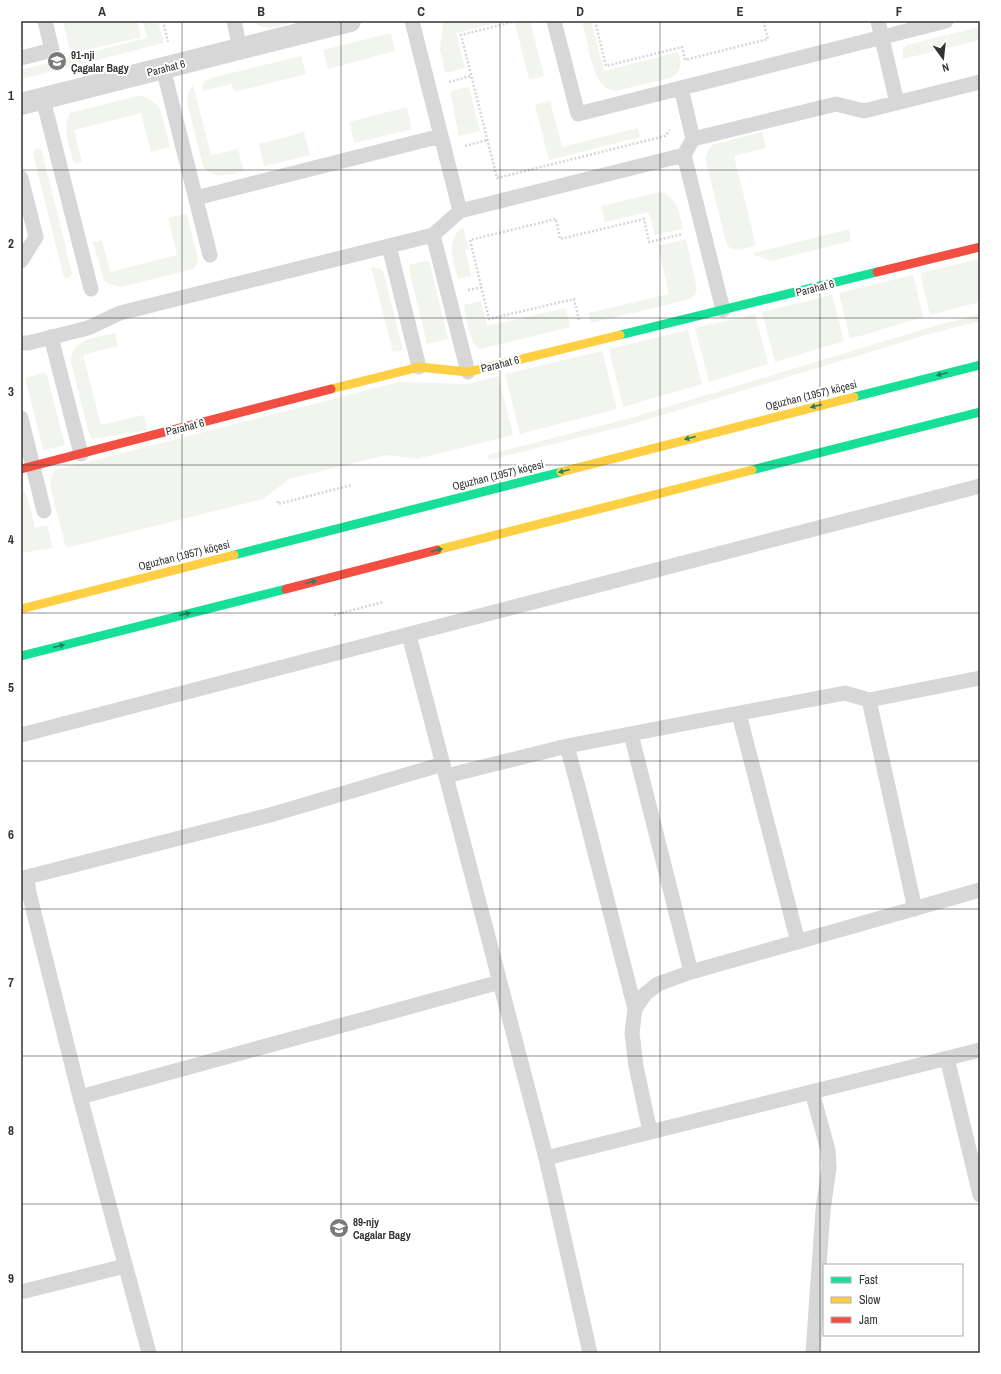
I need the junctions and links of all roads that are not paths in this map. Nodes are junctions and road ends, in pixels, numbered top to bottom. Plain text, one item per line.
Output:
1 (44, 21) edge
2 (234, 21) edge
3 (350, 21) edge
4 (412, 21) edge
5 (554, 21) edge
6 (878, 21) edge
7 (946, 21) edge
8 (882, 37) junction
9 (240, 49) junction
10 (21, 58) edge
11 (164, 68) junction
12 (980, 82) edge
13 (681, 88) junction
14 (43, 99) junction
15 (897, 103) junction
16 (21, 104) edge
17 (441, 136) junction
18 (693, 139) junction
19 (684, 155) junction
20 (21, 178) edge
21 (196, 198) junction
22 (460, 211) junction
23 (433, 235) junction
24 (389, 246) junction
25 (980, 248) edge
26 (210, 255) dead end
27 (21, 261) edge
28 (91, 289) dead end
29 (723, 310) junction
30 (52, 337) junction
31 (21, 343) edge
32 (980, 364) edge
33 (419, 366) junction
34 (468, 372) junction
35 (980, 412) edge
36 (21, 418) edge
37 (80, 454) junction
38 (27, 468) edge
39 (980, 486) edge
40 (44, 511) dead end
41 (21, 609) edge
42 (409, 635) junction
43 (21, 656) edge
44 (980, 678) edge
45 (869, 700) junction
46 (739, 714) junction
47 (631, 734) junction
48 (21, 736) edge
49 (567, 746) junction
50 (444, 770) junction
51 (24, 878) edge
52 (980, 890) edge
53 (914, 909) junction
54 (798, 942) junction
55 (691, 972) junction
56 (500, 982) junction
57 (635, 1009) junction
58 (980, 1050) edge
59 (947, 1058) junction
60 (812, 1092) junction
61 (80, 1097) junction
62 (650, 1132) junction
63 (546, 1158) junction
64 (980, 1195) edge
65 (125, 1266) junction
66 (21, 1292) edge
67 (149, 1353) edge
68 (590, 1353) edge
69 (813, 1353) edge

1 - 10 lane
2 - 9 lane
3 - 9 street, Parahat 6
4 - 17 lane
5 - 13 lane
6 - 8 lane
7 - 8 lane
8 - 13 lane
8 - 15 lane
9 - 11 street, Parahat 6
11 - 14 street, Parahat 6
11 - 21 lane
12 - 15 lane
13 - 18 lane
14 - 16 street, Parahat 6
14 - 28 lane
15 - 18 lane
17 - 21 lane
17 - 22 lane
18 - 19 lane
19 - 22 lane
19 - 29 lane
20 - 27 lane
21 - 26 lane
22 - 23 lane
23 - 24 lane
23 - 34 lane
24 - 30 lane
24 - 33 lane
25 - 29 main road, Parahat 6
29 - 34 main road, Parahat 6
30 - 31 lane
30 - 37 lane
32 -> 41 main road, Oguzhan (1957) köçesi
33 - 34 main road, Parahat 6
33 - 37 main road, Parahat 6
43 -> 35 main road
36 - 38 lane
37 - 38 main road, Parahat 6
38 - 40 lane
39 - 42 lane
42 - 48 lane
42 - 50 lane
44 - 45 lane
45 - 46 lane
45 - 53 lane
46 - 47 lane
46 - 54 lane
47 - 49 lane
47 - 55 lane
49 - 50 lane
49 - 57 lane
50 - 51 lane
50 - 56 lane
51 - 61 lane
52 - 53 lane
53 - 54 lane
54 - 55 lane
55 - 57 lane
56 - 61 lane
56 - 63 lane
57 - 62 lane
58 - 59 lane
59 - 60 lane
59 - 64 lane
60 - 62 lane
60 - 69 lane
61 - 65 lane
62 - 63 lane
63 - 68 lane
65 - 66 lane
65 - 67 lane

